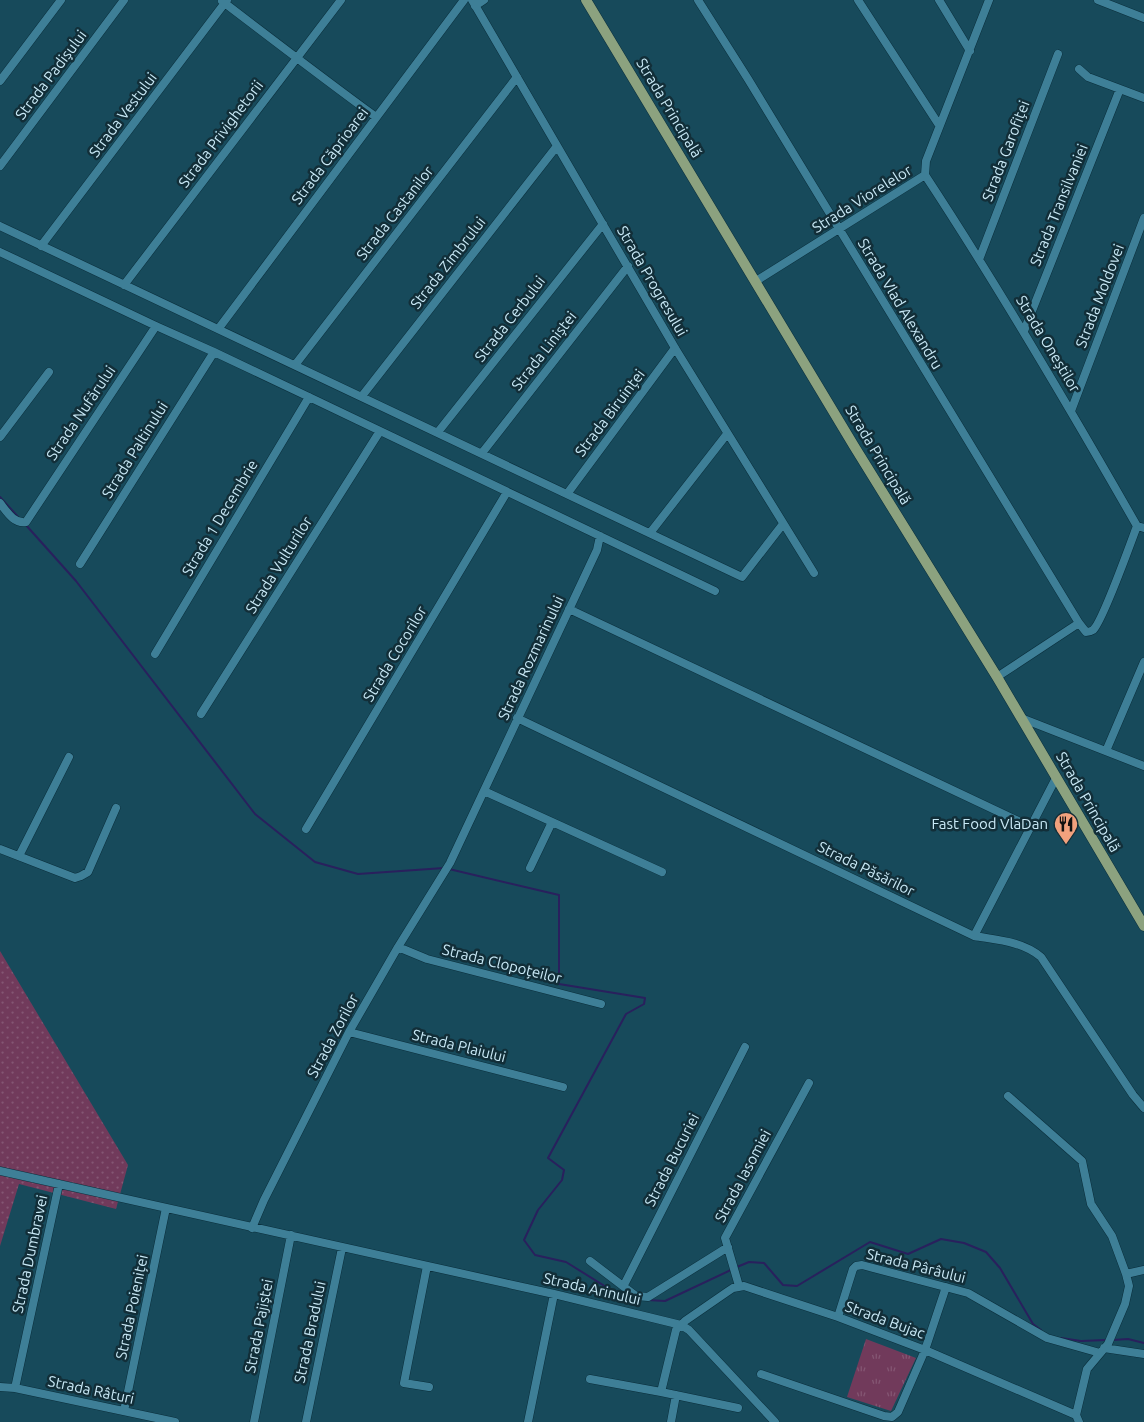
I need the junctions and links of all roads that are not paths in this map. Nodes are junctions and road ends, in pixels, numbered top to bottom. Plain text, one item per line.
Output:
1 (60, 0) edge
2 (124, 0) edge
3 (341, 0) edge
4 (464, 0) edge
5 (484, 0) edge
6 (586, 0) edge
7 (698, 0) edge
8 (858, 0) edge
9 (939, 0) edge
10 (989, 0) edge
11 (1098, 0) edge
12 (224, 1) edge
13 (473, 3) edge
14 (1144, 18) edge
15 (970, 50) junction
16 (1058, 54) dead end
17 (296, 59) junction
18 (1079, 69) dead end
19 (516, 77) junction
20 (0, 81) edge
21 (1120, 89) junction
22 (1144, 98) edge
23 (376, 117) junction
24 (939, 125) junction
25 (557, 146) junction
26 (0, 166) edge
27 (925, 175) junction
28 (1144, 218) edge
29 (603, 224) junction
30 (0, 226) edge
31 (838, 230) junction
32 (42, 246) junction
33 (0, 252) edge
34 (980, 257) junction
35 (628, 266) junction
36 (756, 281) junction
37 (124, 285) junction
38 (156, 326) junction
39 (219, 328) junction
40 (1024, 332) junction
41 (675, 348) junction
42 (214, 352) junction
43 (295, 365) junction
44 (49, 372) dead end
45 (362, 396) junction
46 (308, 397) junction
47 (1072, 411) junction
48 (380, 431) junction
49 (438, 432) junction
50 (727, 434) junction
51 (0, 437) edge
52 (482, 453) junction
53 (507, 492) junction
54 (567, 494) junction
55 (0, 504) edge
56 (783, 524) junction
57 (1141, 527) edge
58 (650, 533) junction
59 (600, 536) junction
60 (80, 564) dead end
61 (814, 573) dead end
62 (714, 592) dead end
63 (568, 609) junction
64 (1078, 623) junction
65 (155, 654) dead end
66 (1144, 662) edge
67 (997, 677) junction
68 (202, 714) dead end
69 (517, 718) junction
70 (1021, 718) junction
71 (1106, 750) junction
72 (69, 757) dead end
73 (1144, 766) edge
74 (1056, 778) junction
75 (484, 791) junction
76 (116, 808) dead end
77 (552, 822) junction
78 (1030, 827) junction
79 (306, 829) dead end
80 (0, 849) edge
81 (19, 856) junction
82 (450, 863) joint
83 (530, 868) dead end
84 (662, 872) dead end
85 (1144, 926) edge
86 (974, 936) junction
87 (398, 947) junction
88 (601, 1004) dead end
89 (349, 1032) junction
90 (745, 1048) dead end
91 (809, 1083) dead end
92 (563, 1087) dead end
93 (1008, 1096) dead end
94 (1144, 1108) edge
95 (0, 1171) edge
96 (59, 1184) junction
97 (166, 1208) junction
98 (252, 1228) junction
99 (291, 1235) junction
100 (728, 1247) junction
101 (342, 1248) junction
102 (590, 1261) dead end
103 (427, 1266) junction
104 (1144, 1270) edge
105 (1126, 1274) junction
106 (624, 1285) junction
107 (739, 1286) junction
108 (946, 1287) junction
109 (554, 1294) junction
110 (838, 1317) junction
111 (681, 1325) junction
112 (1104, 1349) junction
113 (925, 1350) junction
114 (1144, 1354) edge
115 (761, 1374) dead end
116 (590, 1379) dead end
117 (0, 1387) edge
118 (429, 1387) dead end
119 (14, 1388) junction
120 (661, 1392) junction
121 (676, 1395) junction
122 (738, 1408) dead end
123 (124, 1411) junction
124 (1078, 1419) edge
125 (175, 1422) edge
126 (254, 1422) edge
127 (306, 1422) edge
128 (528, 1422) edge
129 (671, 1422) edge
130 (775, 1422) edge

1 - 20 street
2 - 26 street, Strada Padișului
3 - 17 street, Strada Privighetorii
4 - 23 street, Strada Căprioarei
5 - 13 street
6 - 36 main road, Strada Principală
7 - 31 street, Strada Vlad Alexandru
8 - 24 street
9 - 15 street
10 - 15 street, Strada Viorelelor
11 - 14 street
12 - 17 street
12 - 32 street, Strada Vestului
13 - 19 street, Strada Progresului
15 - 24 street, Strada Viorelelor
16 - 34 street, Strada Garofiței
17 - 23 street
17 - 37 street, Strada Privighetorii
18 - 21 street
19 - 25 street, Strada Progresului
19 - 43 street, Strada Castanilor
21 - 22 street
21 - 40 street, Strada Transilvaniei
23 - 39 street, Strada Căprioarei
24 - 27 street, Strada Viorelelor
25 - 29 street, Strada Progresului
25 - 45 street, Strada Zimbrului
27 - 31 street, Strada Viorelelor
27 - 34 street, Strada Oneștilor
28 - 47 street, Strada Moldovei
29 - 35 street, Strada Progresului
29 - 49 street, Strada Cerbului
30 - 32 street
31 - 36 street, Strada Viorelelor
31 - 64 street, Strada Vlad Alexandru
32 - 37 street
33 - 38 street
34 - 40 street, Strada Oneștilor
35 - 41 street, Strada Progresului
35 - 52 street, Strada Liniștei
36 - 67 main road, Strada Principală
37 - 39 street
38 - 42 street
38 - 55 street, Strada Nufărului
39 - 43 street
40 - 47 street, Strada Oneștilor
41 - 50 street, Strada Progresului
41 - 54 street, Strada Biruinței
42 - 46 street
42 - 60 street, Strada Paltinului
43 - 45 street
44 - 51 street
45 - 49 street
46 - 48 street
46 - 65 street, Strada 1 Decembrie
47 - 57 street, Strada Oneștilor
48 - 53 street
48 - 68 street, Strada Vulturilor
49 - 52 street
50 - 56 street, Strada Progresului
50 - 58 street
52 - 54 street
53 - 59 street
53 - 79 street, Strada Cocorilor
54 - 58 street
56 - 58 street
56 - 61 street, Strada Progresului
57 - 64 street
59 - 62 street
59 - 63 street, Strada Rozmarinului
63 - 69 street, Strada Rozmarinului
63 - 78 street
64 - 67 street
66 - 71 street
67 - 70 main road, Strada Principală
69 - 75 street, Strada Rozmarinului
69 - 86 street, Strada Păsărilor
70 - 71 street
70 - 74 main road, Strada Principală
71 - 73 street
72 - 81 street
74 - 78 street
74 - 85 main road, Strada Principală
75 - 77 street
75 - 82 street, Strada Rozmarinului
76 - 81 street
77 - 83 street
77 - 84 street
78 - 86 street
80 - 81 street
82 - 87 street, Strada Zorilor
86 - 94 street, Strada Păsărilor
87 - 88 street, Strada Clopoțeilor
87 - 89 street, Strada Zorilor
89 - 92 street, Strada Plaiului
89 - 98 street, Strada Zorilor
90 - 106 street, Strada Bucuriei
91 - 100 street, Strada Iasomiei
93 - 105 street
95 - 96 street, Strada Arinului
96 - 97 street, Strada Arinului
96 - 119 street, Strada Dumbravei
97 - 98 street, Strada Arinului
97 - 123 street, Strada Poieniței
98 - 99 street, Strada Arinului
99 - 101 street, Strada Arinului
99 - 126 street, Strada Pajiștei
100 - 106 street
100 - 107 street, Strada Iasomiei
101 - 103 street, Strada Arinului
101 - 127 street, Strada Bradului
102 - 106 street
103 - 109 street, Strada Arinului
103 - 118 street
104 - 105 street
105 - 112 street
107 - 110 street, Strada Bujac
107 - 111 street
108 - 110 street, Strada Pârâului
108 - 112 street, Strada Pârâului
108 - 113 street
109 - 111 street, Strada Arinului
109 - 128 street
110 - 113 street, Strada Bujac
111 - 120 street
111 - 130 street
112 - 114 street, Strada Pârâului
112 - 124 street
113 - 115 street
113 - 124 street, Strada Bujac
116 - 120 street
117 - 119 street, Strada Râturi
119 - 123 street, Strada Râturi
120 - 121 street
121 - 122 street
121 - 129 street
123 - 125 street, Strada Râturi

